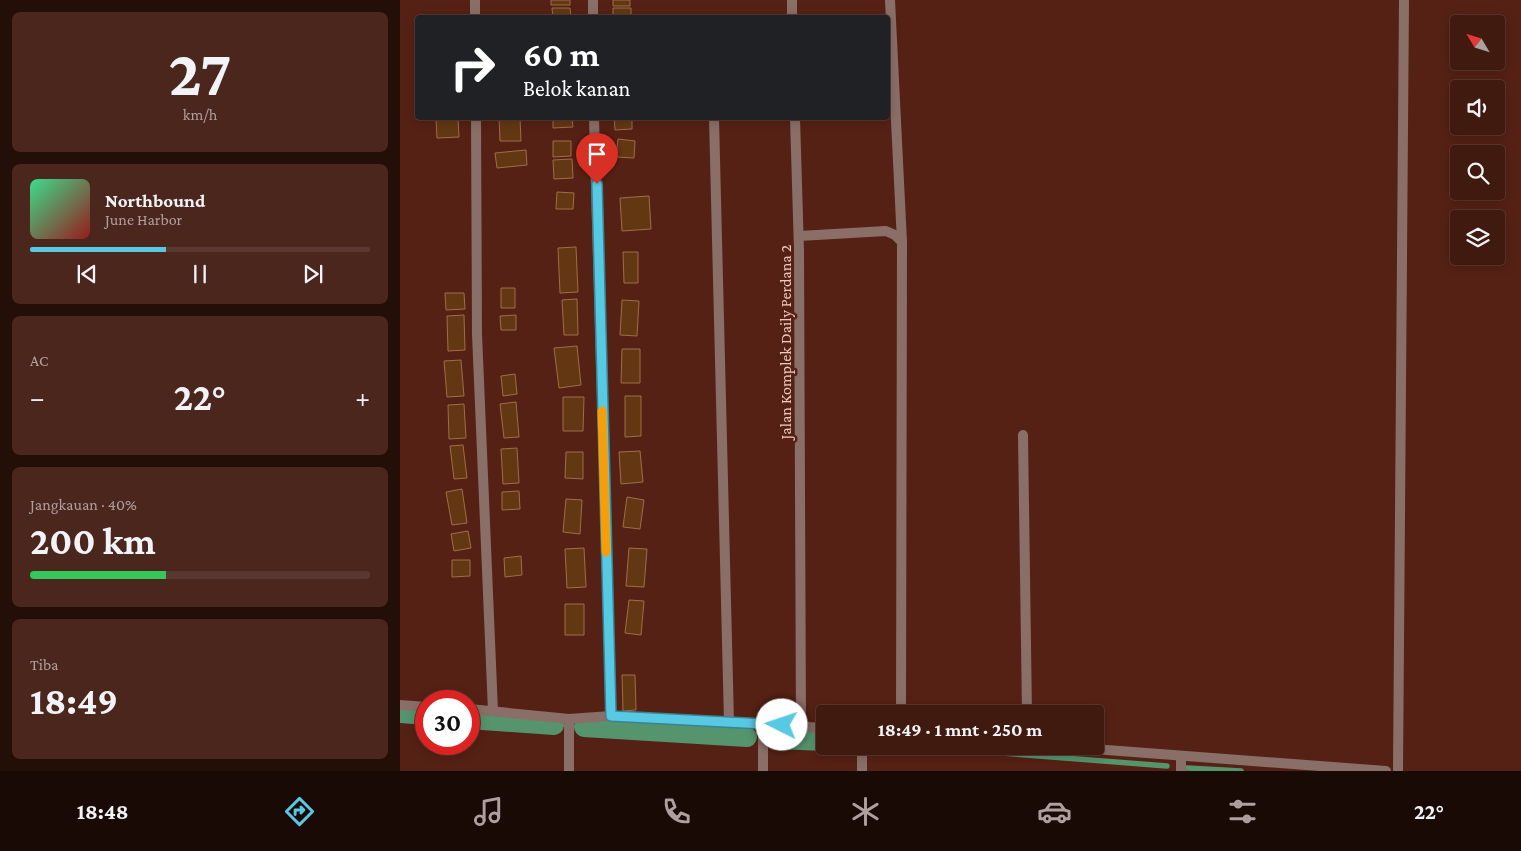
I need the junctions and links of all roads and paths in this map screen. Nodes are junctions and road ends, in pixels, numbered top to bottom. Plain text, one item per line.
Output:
1 (475, 0) edge
2 (593, 0) edge
3 (792, 0) edge
4 (890, 0) edge
5 (1404, 0) edge
6 (475, 15) edge
7 (593, 15) edge
8 (792, 15) edge
9 (476, 120) edge
10 (594, 120) edge
11 (714, 120) edge
12 (795, 120) edge
13 (799, 236) junction
14 (902, 242) junction
15 (1023, 435) dead end
16 (400, 705) edge
17 (900, 705) edge
18 (1027, 705) edge
19 (415, 706) edge
20 (480, 709) edge
21 (493, 710) junction
22 (611, 716) junction
23 (569, 719) junction
24 (729, 722) junction
25 (763, 724) junction
26 (801, 726) junction
27 (816, 727) edge
28 (1104, 750) edge
29 (862, 755) edge
30 (1181, 757) junction
31 (569, 771) edge
32 (763, 771) edge
33 (862, 771) edge
34 (1181, 771) edge
35 (1386, 771) edge
36 (1398, 771) edge

1 - 6 street
2 - 7 street
3 - 8 street
4 - 14 street
5 - 36 street
9 - 21 street
10 - 22 street
11 - 24 street
12 - 13 street
13 - 14 street, Jalan Komplek Daily Perdana 2
13 - 26 street, Jalan Komplek Daily Perdana 2
14 - 17 street
15 - 18 street
16 - 19 street
20 - 21 street
21 - 23 street
22 - 23 street
22 - 24 street
23 - 31 street
24 - 25 street
25 - 26 street
25 - 32 street
26 - 27 street
28 - 30 street
29 - 33 street
30 - 34 street
30 - 35 street

